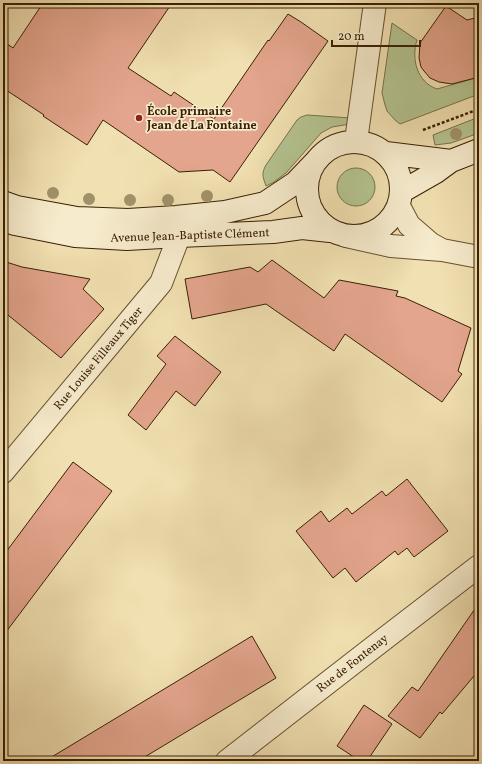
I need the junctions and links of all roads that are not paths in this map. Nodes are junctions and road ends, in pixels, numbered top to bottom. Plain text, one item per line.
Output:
1 (375, 3) edge
2 (356, 142) junction
3 (479, 150) edge
4 (386, 153) junction
5 (318, 159) junction
6 (451, 161) junction
7 (400, 199) junction
8 (3, 202) edge
9 (3, 220) edge
10 (338, 233) junction
11 (179, 236) junction
12 (442, 250) junction
13 (479, 257) edge
14 (3, 472) edge
15 (479, 566) edge
16 (227, 761) edge

1 - 2 street
2 - 4 street
2 - 5 street
3 - 6 street
4 - 6 street
4 - 7 street
5 - 8 street, Avenue Jean-Baptiste Clément
5 - 10 street
6 - 7 street
7 - 10 street
7 - 12 street
9 - 11 street, Avenue Jean-Baptiste Clément
10 - 11 street, Avenue Jean-Baptiste Clément
10 - 12 street
11 - 14 street, Rue Louise Filleaux Tiger
12 - 13 street
15 - 16 street, Rue de Fontenay

